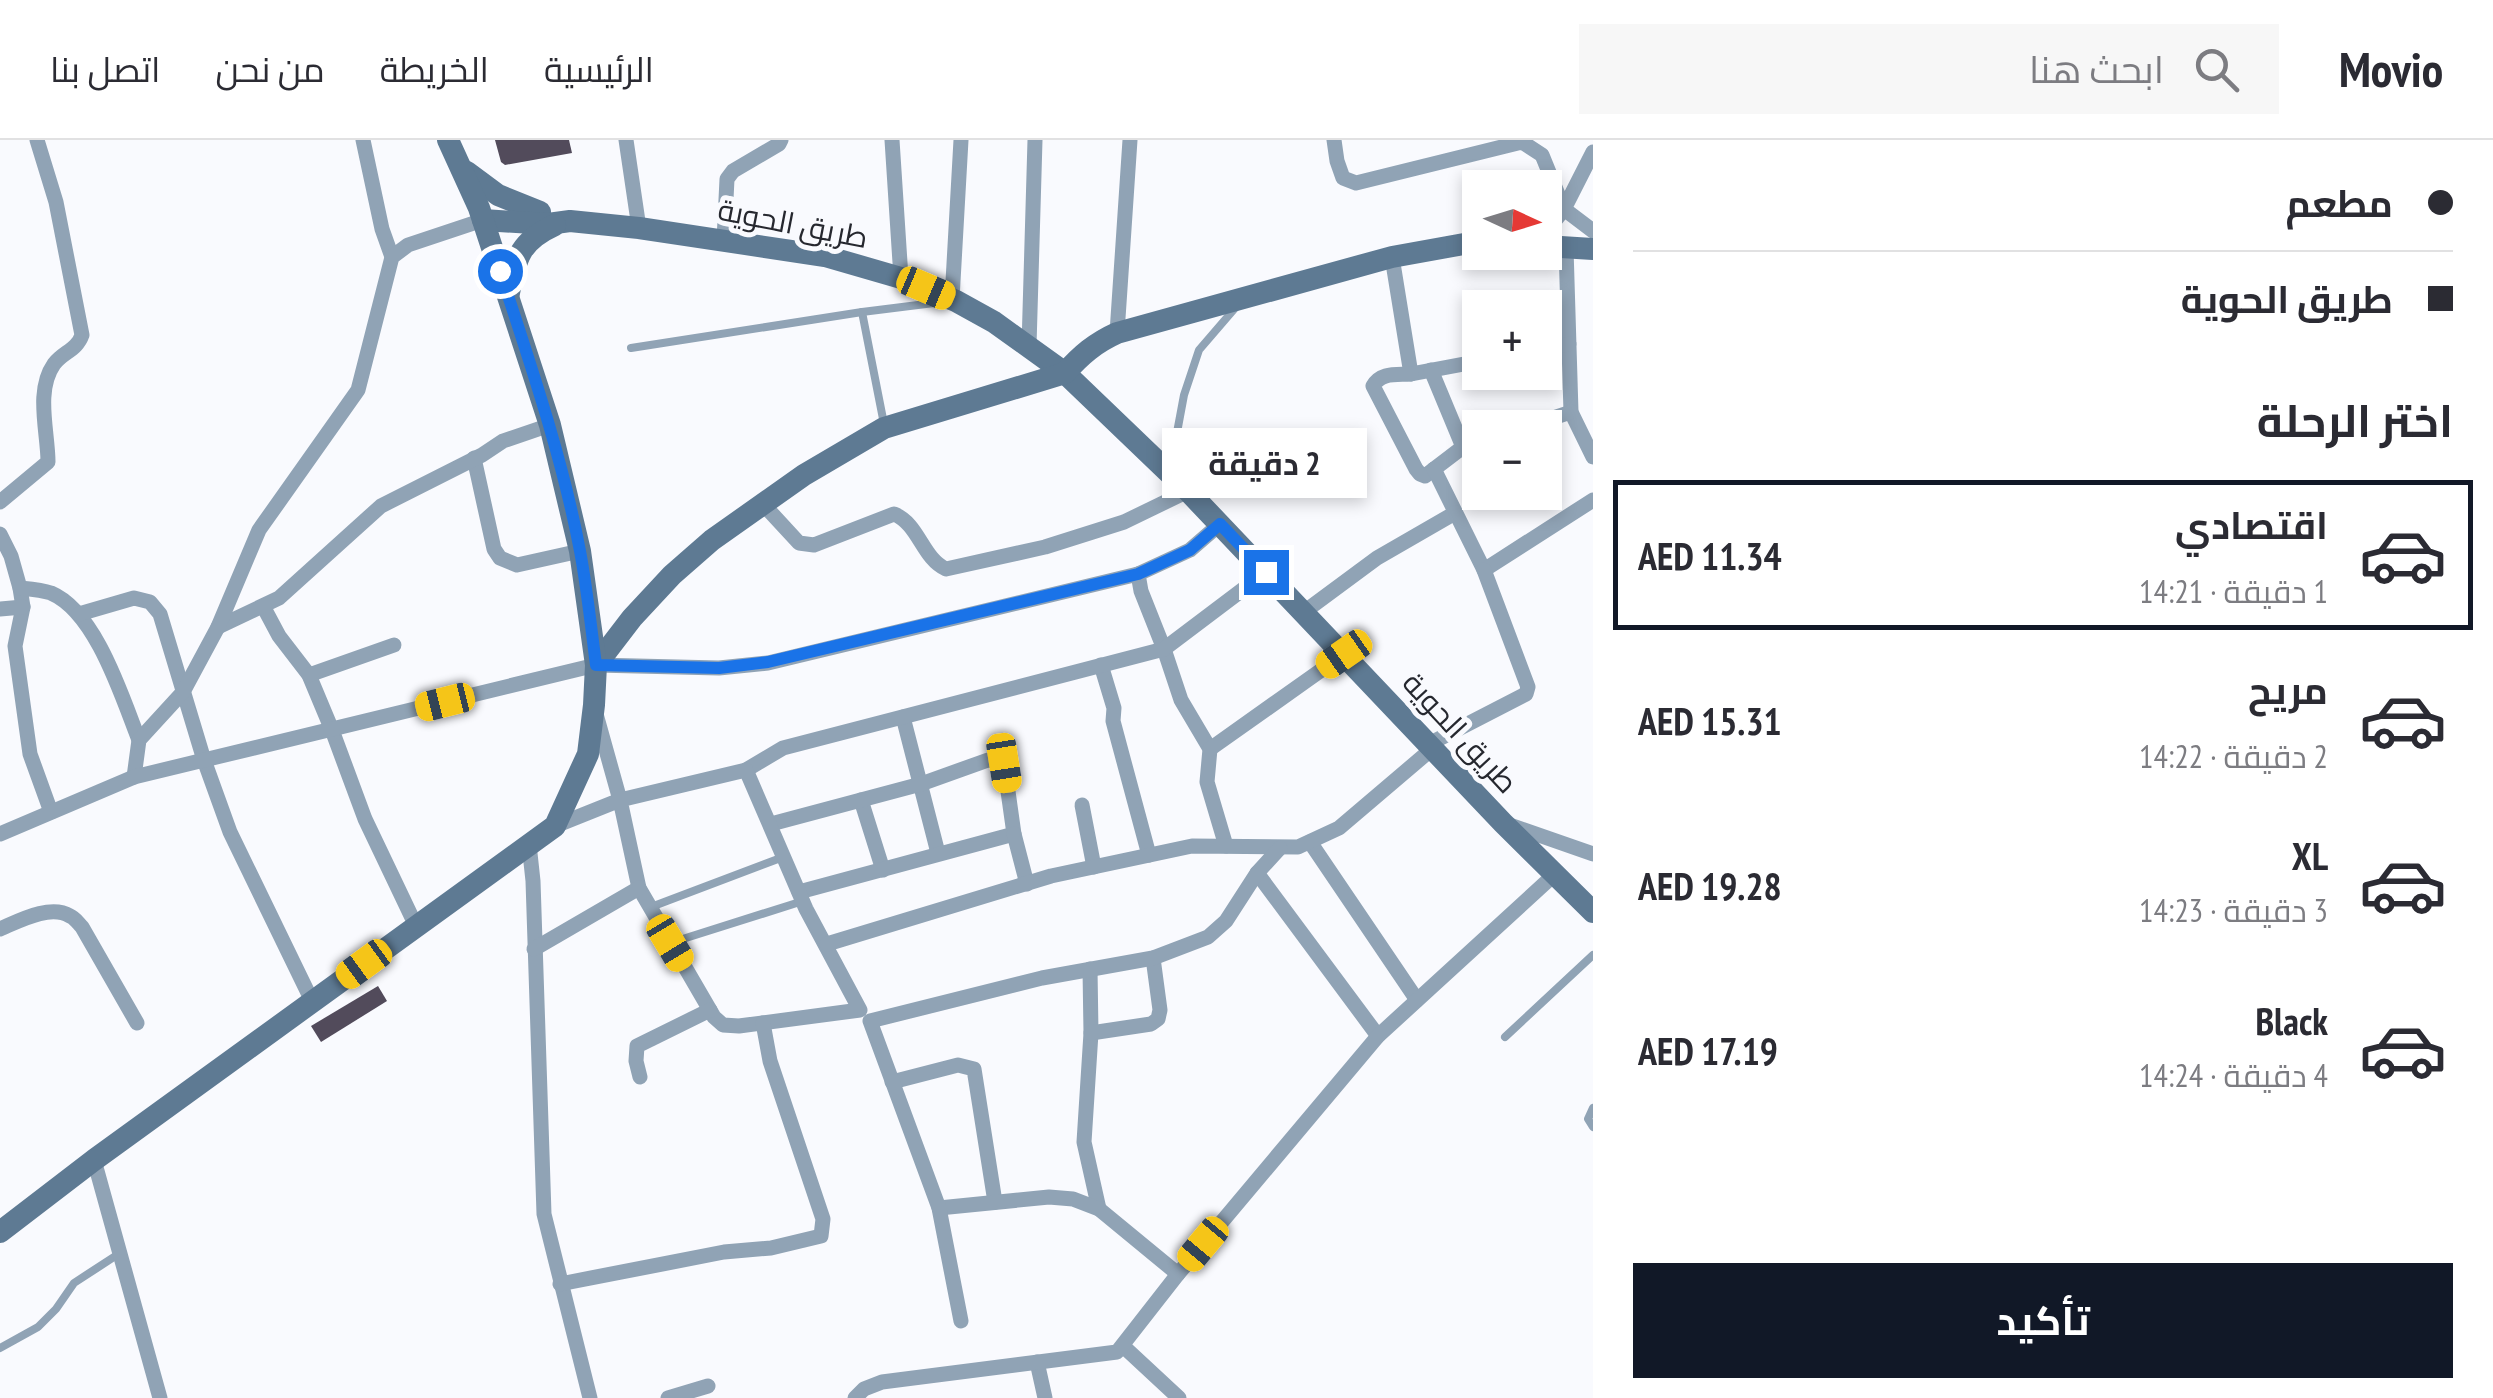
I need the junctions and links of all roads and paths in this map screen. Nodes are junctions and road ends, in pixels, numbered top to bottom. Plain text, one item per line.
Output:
1 (364, 140) edge
2 (448, 140) edge
3 (626, 140) edge
4 (781, 140) edge
5 (892, 140) edge
6 (962, 140) edge
7 (1035, 140) edge
8 (1130, 140) edge
9 (1334, 140) edge
10 (43, 141) edge
11 (1525, 141) edge
12 (1593, 152) edge
13 (460, 167) junction
14 (1564, 209) junction
15 (1562, 211) edge
16 (481, 214) junction
17 (556, 218) junction
18 (639, 228) junction
19 (1593, 231) edge
20 (724, 240) junction
21 (1462, 244) edge
22 (1562, 247) edge
23 (1593, 249) edge
24 (392, 257) junction
25 (1392, 257) junction
26 (1559, 270) edge
27 (901, 278) junction
28 (508, 296) junction
29 (1246, 296) junction
30 (954, 300) junction
31 (862, 312) junction
32 (1117, 333) junction
33 (1569, 344) junction
34 (1562, 345) edge
35 (1030, 346) junction
36 (631, 348) dead end
37 (1462, 364) edge
38 (1431, 370) junction
39 (1065, 374) junction
40 (1412, 374) junction
41 (1571, 412) junction
42 (1562, 415) edge
43 (550, 425) junction
44 (884, 428) junction
45 (1462, 445) edge
46 (1462, 448) edge
47 (1593, 457) edge
48 (474, 458) junction
49 (1434, 468) junction
50 (1170, 473) junction
51 (1188, 491) junction
52 (1593, 500) edge
53 (0, 502) edge
54 (763, 504) junction
55 (1456, 513) junction
56 (1220, 524) junction
57 (0, 534) edge
58 (580, 551) junction
59 (1484, 570) junction
60 (1266, 572) junction
61 (1138, 574) junction
62 (20, 588) junction
63 (263, 606) junction
64 (23, 607) junction
65 (0, 608) edge
66 (1304, 612) junction
67 (78, 614) junction
68 (218, 628) junction
69 (394, 644) dead end
70 (1164, 649) junction
71 (1344, 654) junction
72 (596, 665) junction
73 (1101, 665) junction
74 (309, 676) junction
75 (183, 692) junction
76 (594, 705) junction
77 (903, 717) junction
78 (332, 730) junction
79 (139, 740) junction
80 (1431, 746) junction
81 (1210, 748) junction
82 (204, 760) junction
83 (746, 770) junction
84 (134, 777) junction
85 (921, 784) junction
86 (620, 800) junction
87 (861, 800) junction
88 (1082, 805) dead end
89 (52, 812) junction
90 (1503, 822) junction
91 (771, 824) junction
92 (555, 826) junction
93 (0, 834) edge
94 (1014, 834) junction
95 (1310, 842) junction
96 (528, 844) junction
97 (1226, 846) junction
98 (1280, 848) junction
99 (938, 854) junction
100 (1593, 854) edge
101 (1148, 855) junction
102 (786, 856) junction
103 (1094, 867) junction
104 (883, 870) junction
105 (1257, 874) junction
106 (1555, 874) junction
107 (1028, 884) junction
108 (638, 888) junction
109 (801, 896) junction
110 (651, 907) junction
111 (1593, 910) edge
112 (416, 926) junction
113 (0, 929) edge
114 (670, 943) junction
115 (827, 944) junction
116 (534, 948) junction
117 (1593, 954) edge
118 (1153, 958) junction
119 (1090, 969) junction
120 (1418, 1000) junction
121 (312, 1001) junction
122 (710, 1010) junction
123 (865, 1016) junction
124 (137, 1023) dead end
125 (763, 1023) junction
126 (1091, 1033) junction
127 (1378, 1036) junction
128 (1506, 1037) dead end
129 (640, 1077) dead end
130 (892, 1082) junction
131 (1593, 1108) edge
132 (1593, 1127) edge
133 (94, 1160) junction
134 (995, 1202) junction
135 (938, 1208) junction
136 (1099, 1209) junction
137 (0, 1232) edge
138 (120, 1253) junction
139 (1178, 1274) junction
140 (560, 1284) junction
141 (961, 1321) dead end
142 (1124, 1346) junction
143 (0, 1348) edge
144 (1036, 1362) junction
145 (708, 1386) dead end
146 (160, 1398) edge
147 (590, 1398) edge
148 (668, 1398) edge
149 (855, 1398) edge
150 (1045, 1398) edge
151 (1178, 1398) edge

1 - 24 street
2 - 13 street
3 - 18 street
4 - 20 street
5 - 27 street
6 - 30 street
7 - 35 street
8 - 32 street
9 - 11 street
10 - 53 street
11 - 14 street
12 - 14 street
13 - 16 street
13 - 17 street
14 - 15 street
14 - 19 street
16 - 17 street, طريق الحوية
16 - 24 street
16 - 28 street
17 - 18 street, طريق الحوية
17 - 28 street
18 - 20 street, طريق الحوية
20 - 27 street, طريق الحوية
21 - 25 street
22 - 23 street
24 - 68 street
25 - 29 street
25 - 40 street
26 - 33 street
27 - 30 street, طريق الحوية
28 - 43 street
29 - 32 street
29 - 50 lane
30 - 31 lane
30 - 35 street, طريق الحوية
31 - 36 lane
31 - 44 lane
32 - 39 street
33 - 34 street
33 - 41 street
35 - 39 street, طريق الحوية
37 - 38 street
38 - 40 street
38 - 45 street
39 - 44 street
39 - 50 street, طريق الحوية
40 - 49 street
41 - 42 street
41 - 47 street
43 - 48 street
43 - 58 street
44 - 54 street
46 - 49 street
48 - 58 street
48 - 63 street
49 - 55 street
50 - 51 street, طريق الحوية
51 - 54 street
51 - 56 street, طريق الحوية
52 - 59 street
54 - 72 street
55 - 59 street
55 - 66 street
56 - 60 street, طريق الحوية
56 - 61 street
57 - 62 street
58 - 72 street
59 - 80 street
60 - 66 street, طريق الحوية
60 - 70 street
61 - 70 street
61 - 72 street
62 - 64 street
62 - 67 street
63 - 68 street
63 - 74 street
64 - 65 street
64 - 89 street
66 - 71 street, طريق الحوية
67 - 75 street
67 - 79 street
68 - 75 street
69 - 74 street
70 - 73 street
70 - 81 street
71 - 80 street, طريق الحوية
71 - 81 street
72 - 76 street
72 - 78 street
73 - 77 street
73 - 101 street
74 - 78 street
75 - 79 street
75 - 82 street
76 - 86 street
76 - 92 street
77 - 83 street
77 - 85 street
78 - 82 street
78 - 112 street
79 - 84 street
80 - 90 street, طريق الحوية
80 - 95 street
81 - 97 street
82 - 84 street
82 - 121 street
83 - 86 street
83 - 91 street
84 - 89 street
85 - 87 street
85 - 94 street
85 - 99 street
86 - 92 street
86 - 108 street
87 - 91 street
87 - 104 street
88 - 103 street
89 - 93 street
90 - 100 street
90 - 106 street, طريق الحوية
91 - 102 street
92 - 96 street
94 - 99 street
94 - 107 street
95 - 98 street
95 - 120 street
96 - 112 street
96 - 116 street
97 - 98 street
97 - 101 street
98 - 105 street
99 - 104 street
101 - 103 street
102 - 109 street
102 - 110 lane
103 - 107 street
104 - 109 street
105 - 118 street
105 - 127 street
106 - 111 street, طريق الحوية
106 - 120 street
107 - 115 street
108 - 110 street
108 - 116 street
109 - 114 lane
109 - 115 street
110 - 114 street
112 - 121 street
113 - 124 street
114 - 122 street
115 - 123 street
116 - 140 street
117 - 128 lane
118 - 119 street
118 - 126 street
119 - 123 street
119 - 126 street
120 - 127 street
121 - 133 street
122 - 125 street
122 - 129 street
123 - 125 street
123 - 130 street
125 - 140 street
126 - 136 street
127 - 139 street
130 - 134 street
130 - 135 street
131 - 132 lane
133 - 137 street
133 - 138 street
134 - 135 street
134 - 136 street
135 - 141 street
136 - 139 street
138 - 143 lane
138 - 146 street
139 - 142 street
140 - 147 street
142 - 144 street
142 - 151 street
144 - 149 street
144 - 150 street
145 - 148 street

